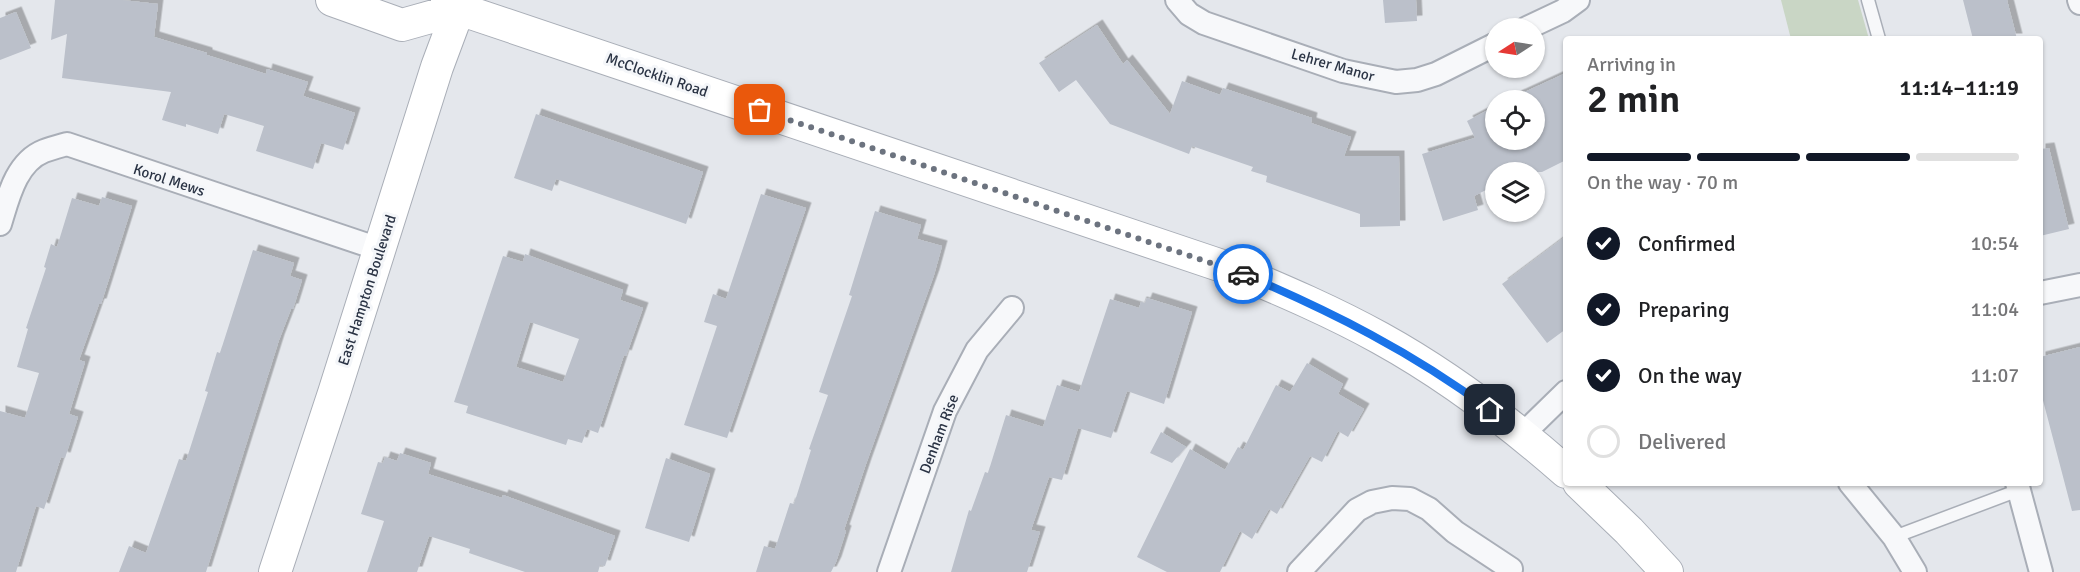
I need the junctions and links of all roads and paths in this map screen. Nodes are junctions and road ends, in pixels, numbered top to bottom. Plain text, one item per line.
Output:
1 (332, 0) edge
2 (1177, 0) edge
3 (1578, 0) edge
4 (1868, 0) edge
5 (456, 3) edge
6 (1545, 20) edge
7 (1878, 36) edge
8 (1485, 50) edge
9 (0, 224) edge
10 (379, 249) junction
11 (2080, 285) edge
12 (2043, 292) edge
13 (1012, 308) dead end
14 (1563, 395) edge
15 (1523, 434) junction
16 (1563, 469) edge
17 (1582, 486) edge
18 (1852, 486) edge
19 (2018, 487) edge
20 (1894, 537) junction
21 (1511, 569) dead end
22 (275, 572) edge
23 (889, 572) edge
24 (1299, 572) edge
25 (1667, 572) edge
26 (1915, 572) edge
27 (2041, 572) edge

1 - 5 street
2 - 8 street, Lehrer Manor
3 - 6 street
4 - 7 lane
5 - 10 street, East Hampton Boulevard
5 - 15 street, McClocklin Road
9 - 10 street, Korol Mews
10 - 22 street, East Hampton Boulevard
11 - 12 street
13 - 23 street, Denham Rise
14 - 15 street
15 - 16 street, McClocklin Road
17 - 25 street
18 - 20 street
19 - 20 lane
19 - 27 street
20 - 26 street
21 - 24 street

